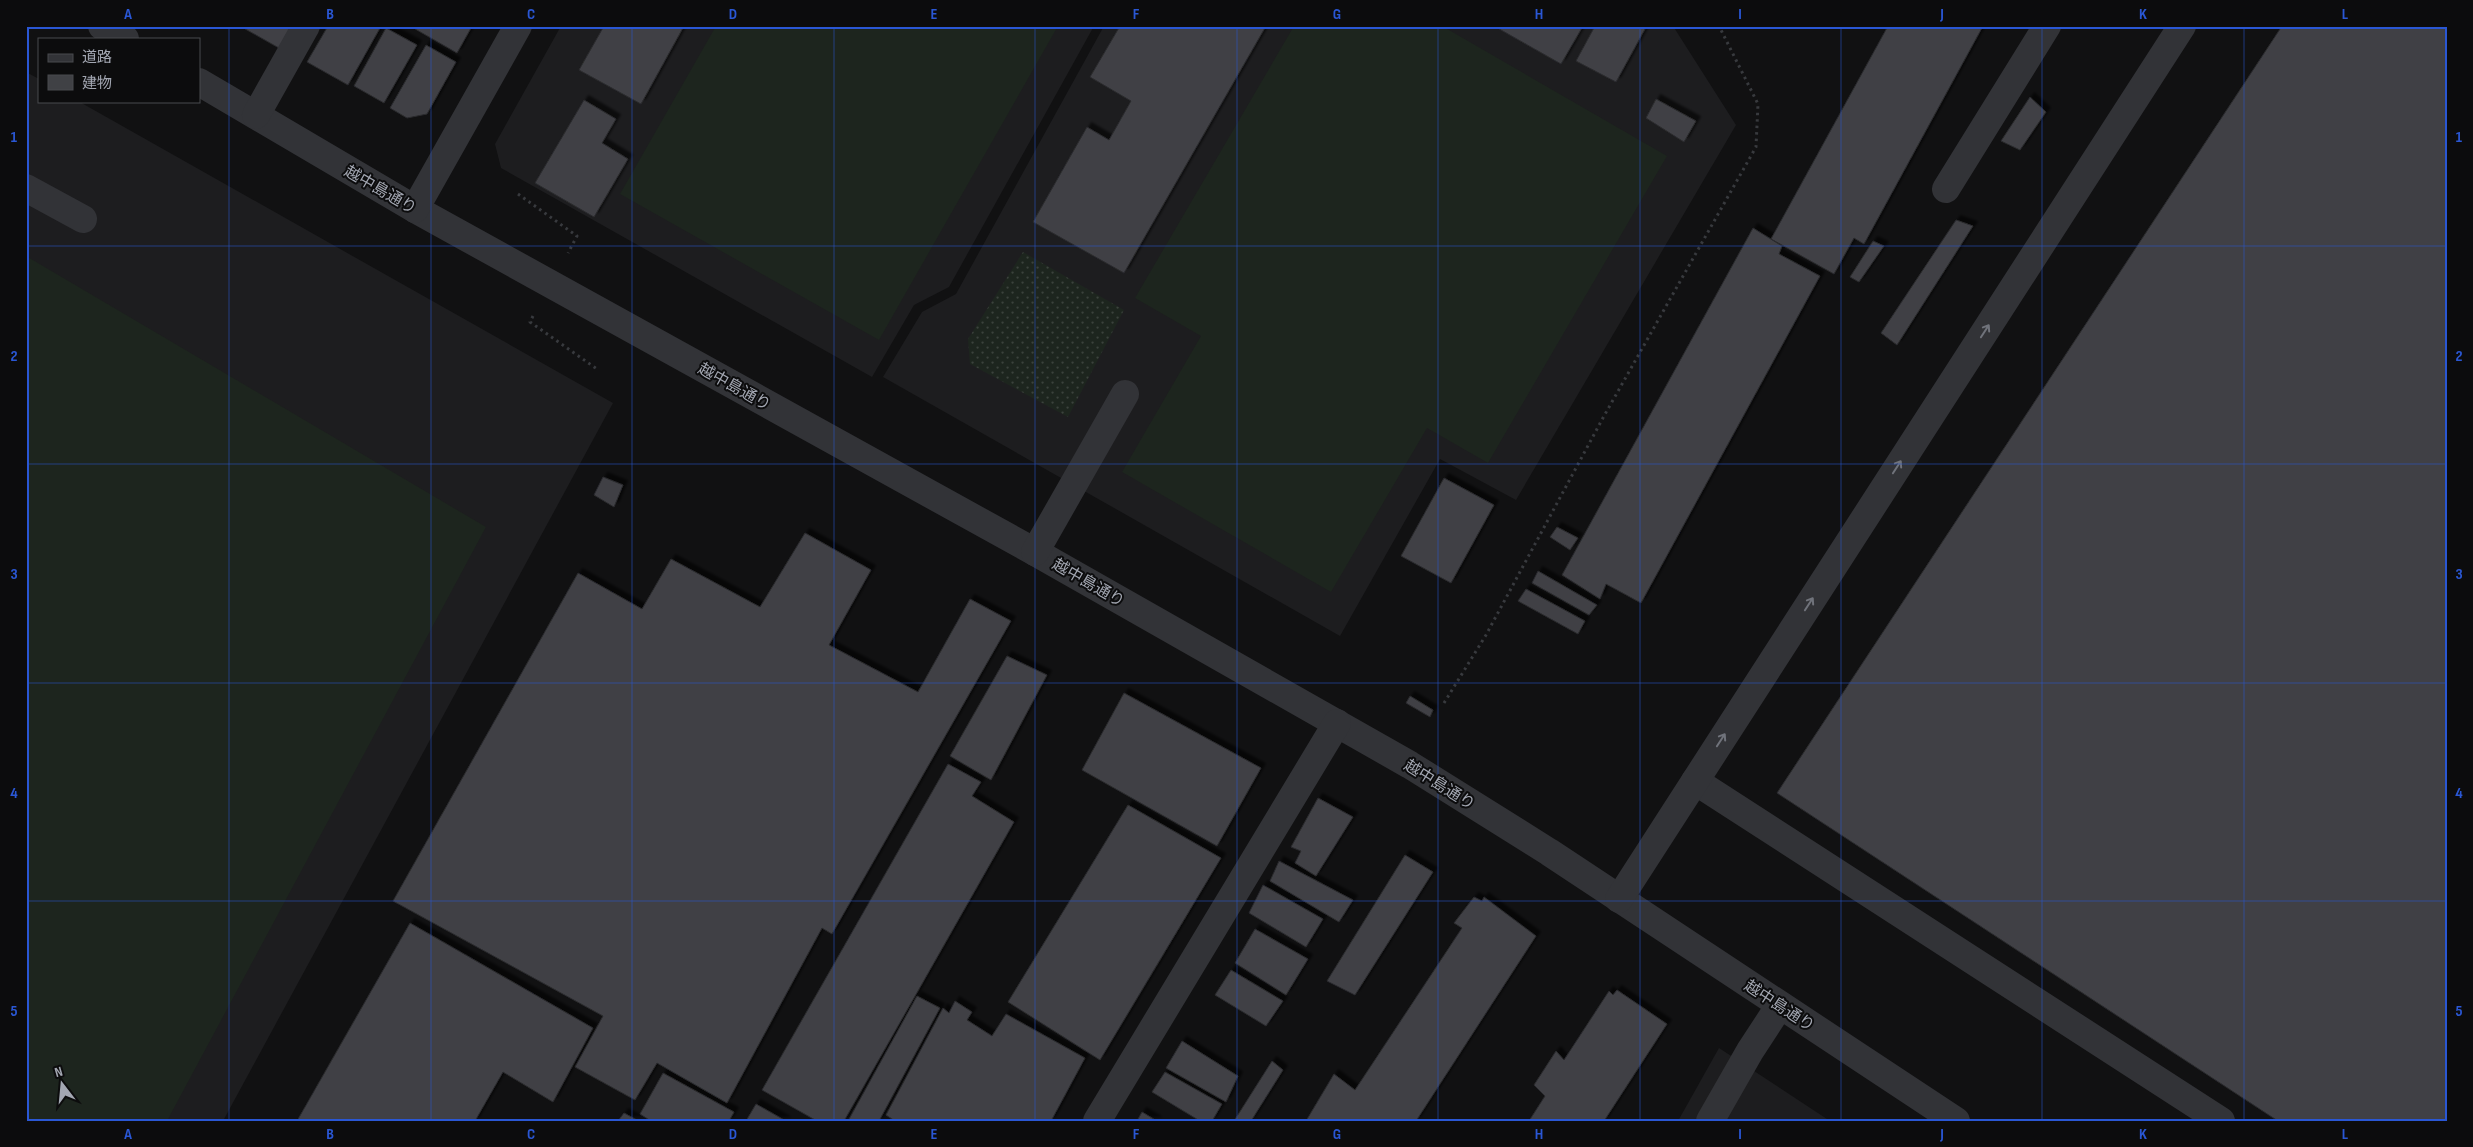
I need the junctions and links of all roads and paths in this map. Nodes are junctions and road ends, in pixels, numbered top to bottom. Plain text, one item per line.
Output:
1 (102, 26) edge
2 (135, 26) edge
3 (306, 26) edge
4 (518, 26) edge
5 (1719, 26) edge
6 (2047, 26) edge
7 (2182, 26) edge
8 (124, 38) edge
9 (127, 38) edge
10 (200, 83) edge
11 (256, 115) junction
12 (26, 188) edge
13 (1946, 189) dead end
14 (518, 194) dead end
15 (415, 209) junction
16 (83, 219) dead end
17 (577, 236) dead end
18 (530, 322) dead end
19 (597, 369) dead end
20 (1125, 394) dead end
21 (1035, 552) junction
22 (1444, 703) dead end
23 (1337, 723) junction
24 (1694, 781) junction
25 (1619, 899) junction
26 (1780, 1005) junction
27 (1097, 1121) edge
28 (1710, 1121) edge
29 (1956, 1121) edge
30 (2221, 1121) edge

1 - 8 street
2 - 9 street
3 - 11 street
4 - 15 street
5 - 22 path
6 - 13 street
24 -> 7 street
10 - 11 street, 越中島通り
11 - 15 street, 越中島通り
12 - 16 street
14 - 17 path
15 - 21 street, 越中島通り
18 - 19 path
20 - 21 street
21 - 23 street, 越中島通り
23 - 25 street, 越中島通り
23 - 27 street
24 - 25 street
24 - 30 street
25 - 26 street, 越中島通り
26 - 28 street
26 - 29 street, 越中島通り

